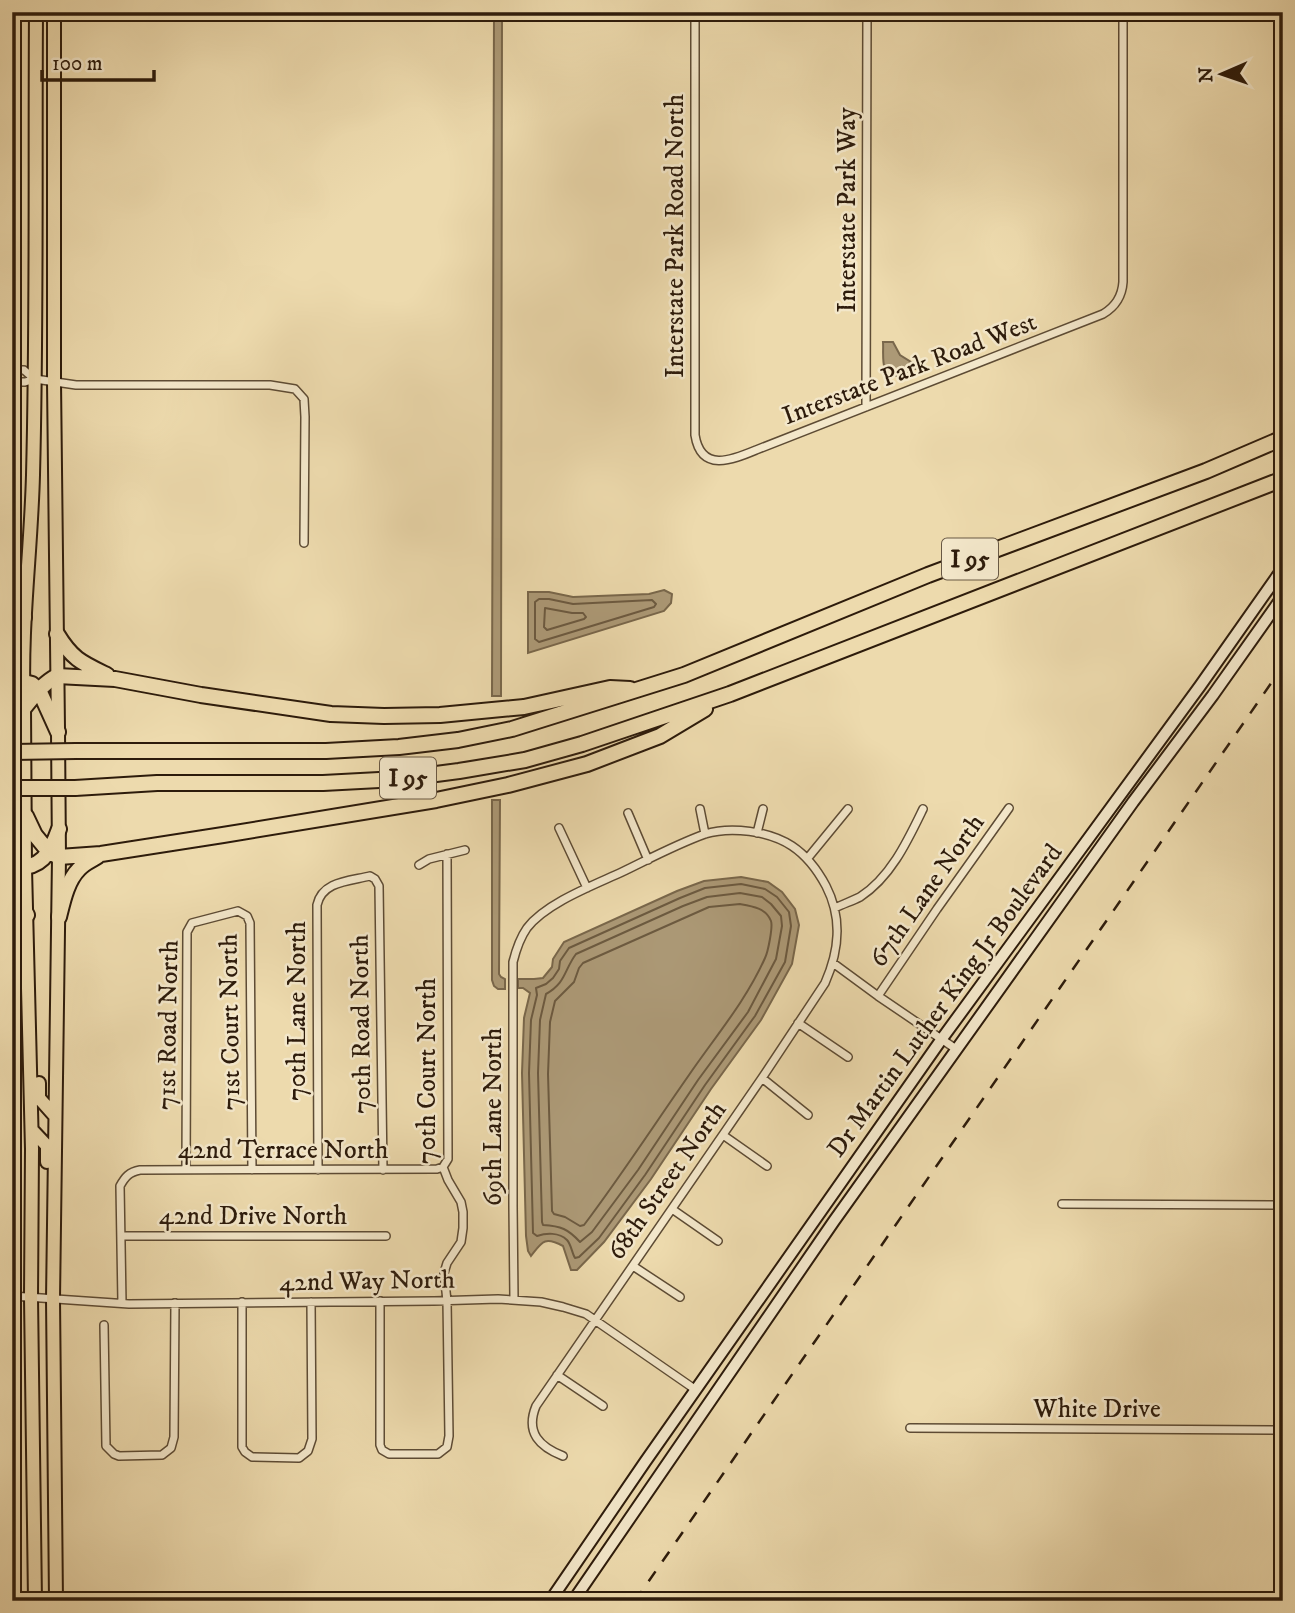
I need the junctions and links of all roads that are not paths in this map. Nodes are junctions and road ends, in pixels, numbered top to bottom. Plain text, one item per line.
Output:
1 (36, 12) edge
2 (54, 12) edge
3 (695, 12) edge
4 (867, 12) edge
5 (1123, 12) edge
6 (12, 370) edge
7 (35, 379) junction
8 (12, 382) edge
9 (54, 382) junction
10 (866, 407) junction
11 (1283, 438) edge
12 (707, 457) joint
13 (1283, 479) edge
14 (304, 543) dead end
15 (1283, 568) edge
16 (1283, 579) edge
17 (1283, 596) edge
18 (24, 617) junction
19 (1267, 618) junction
20 (57, 634) junction
21 (12, 654) edge
22 (57, 676) junction
23 (115, 679) junction
24 (18, 680) edge
25 (39, 690) junction
26 (639, 690) junction
27 (730, 694) junction
28 (24, 708) junction
29 (58, 732) junction
30 (12, 752) edge
31 (12, 788) edge
32 (1009, 808) dead end
33 (700, 809) dead end
34 (763, 809) dead end
35 (848, 809) dead end
36 (923, 809) dead end
37 (628, 813) dead end
38 (26, 816) junction
39 (559, 828) dead end
40 (59, 829) joint
41 (757, 833) junction
42 (705, 834) junction
43 (465, 850) dead end
44 (54, 854) junction
45 (101, 854) junction
46 (447, 854) junction
47 (807, 859) junction
48 (648, 860) junction
49 (419, 865) dead end
50 (19, 867) edge
51 (12, 888) edge
52 (587, 888) junction
53 (320, 895) joint
54 (835, 908) junction
55 (27, 915) junction
56 (59, 917) junction
57 (192, 923) joint
58 (833, 963) junction
59 (878, 996) junction
60 (799, 1023) junction
61 (30, 1034) junction
62 (942, 1040) junction
63 (956, 1049) junction
64 (848, 1057) dead end
65 (762, 1078) junction
66 (808, 1115) dead end
67 (55, 1116) junction
68 (32, 1130) junction
69 (723, 1135) junction
70 (767, 1166) dead end
71 (443, 1167) junction
72 (186, 1170) junction
73 (252, 1170) junction
74 (318, 1170) junction
75 (383, 1170) junction
76 (1062, 1204) dead end
77 (1283, 1205) edge
78 (672, 1209) junction
79 (54, 1217) junction
80 (121, 1236) junction
81 (386, 1236) dead end
82 (718, 1241) dead end
83 (633, 1266) junction
84 (12, 1296) edge
85 (31, 1297) junction
86 (680, 1297) dead end
87 (53, 1299) junction
88 (514, 1299) junction
89 (380, 1301) junction
90 (447, 1301) junction
91 (242, 1302) junction
92 (310, 1302) junction
93 (122, 1303) junction
94 (175, 1303) junction
95 (595, 1320) junction
96 (104, 1325) dead end
97 (556, 1375) junction
98 (696, 1390) junction
99 (603, 1406) dead end
100 (910, 1428) dead end
101 (1283, 1430) edge
102 (563, 1456) dead end
103 (35, 1601) edge
104 (55, 1601) edge
105 (550, 1601) edge
106 (573, 1601) edge

1 - 7 main road
2 - 9 main road
3 - 12 street, Interstate Park Road North
4 - 10 street, Interstate Park Way
5 - 10 street, Interstate Park Road West
6 - 7 street
7 - 8 street
7 - 9 street
7 - 18 main road
9 - 14 street
9 - 20 main road
10 - 12 street, Interstate Park Road West
11 - 26 highway, I 95
13 - 27 highway, I 95
15 - 62 main road, Dr Martin Luther King Jr Boulevard
16 - 19 main road
17 - 19 main road, Dr Martin Luther King Jr Boulevard
18 - 21 highway
18 - 24 main road
19 - 63 main road, Dr Martin Luther King Jr Boulevard
20 - 22 main road
20 - 23 highway
22 - 23 highway
22 - 25 highway
22 - 29 main road
23 - 26 highway
24 - 25 highway
24 - 28 main road
25 - 28 highway
25 - 29 highway
26 - 30 highway, I 95, bridge
27 - 31 highway, I 95, bridge
27 - 45 highway
28 - 38 main road
29 - 40 main road
32 - 59 street, 67th Lane North
33 - 42 street
34 - 41 street
35 - 47 street
36 - 54 street
37 - 48 street
38 - 44 highway
38 - 50 main road
39 - 52 street
40 - 44 highway
41 - 42 street
41 - 47 street
42 - 48 street
43 - 46 street
44 - 45 highway
44 - 50 highway
44 - 56 main road
45 - 56 highway
46 - 49 street
46 - 71 street, 70th Court North
47 - 54 street
48 - 52 street
50 - 55 main road
51 - 55 highway
52 - 88 street, 69th Lane North
53 - 74 street, 70th Lane North
53 - 75 street, 70th Road North
54 - 58 street, 68th Street North
55 - 61 main road
56 - 67 main road
57 - 72 street, 71st Road North
57 - 73 street, 71st Court North
58 - 59 street
58 - 60 street, 68th Street North
59 - 62 street
60 - 64 street
60 - 65 street, 68th Street North
61 - 67 main road
61 - 68 main road
62 - 63 street
62 - 98 main road, Dr Martin Luther King Jr Boulevard
63 - 106 main road, Dr Martin Luther King Jr Boulevard
65 - 66 street
65 - 69 street, 68th Street North
67 - 79 main road
68 - 79 main road
68 - 85 main road
69 - 70 street
69 - 78 street, 68th Street North
71 - 75 street, 42nd Terrace North
71 - 90 street, 70th Court North
72 - 73 street, 42nd Terrace North
72 - 80 street, 42nd Terrace North
73 - 74 street, 42nd Terrace North
74 - 75 street, 42nd Terrace North
76 - 77 street
78 - 82 street
78 - 83 street, 68th Street North
79 - 87 main road
80 - 81 street, 42nd Drive North
80 - 93 street
83 - 86 street
83 - 95 street, 68th Street North
84 - 85 street, 42nd Way North
85 - 87 street, 42nd Way North
85 - 103 main road
87 - 93 street, 42nd Way North
87 - 104 main road
88 - 90 street, 42nd Way North
88 - 95 street, 42nd Way North
89 - 90 street, 42nd Way North
89 - 90 street, 70th Court North
89 - 92 street, 42nd Way North
91 - 92 street, 42nd Way North
91 - 92 street
91 - 94 street, 42nd Way North
93 - 94 street, 42nd Way North
94 - 96 street
95 - 97 street, 68th Street North
95 - 98 street, 42nd Way North
97 - 99 street
97 - 102 street, 68th Street North
98 - 105 main road, Dr Martin Luther King Jr Boulevard
100 - 101 street, White Drive

